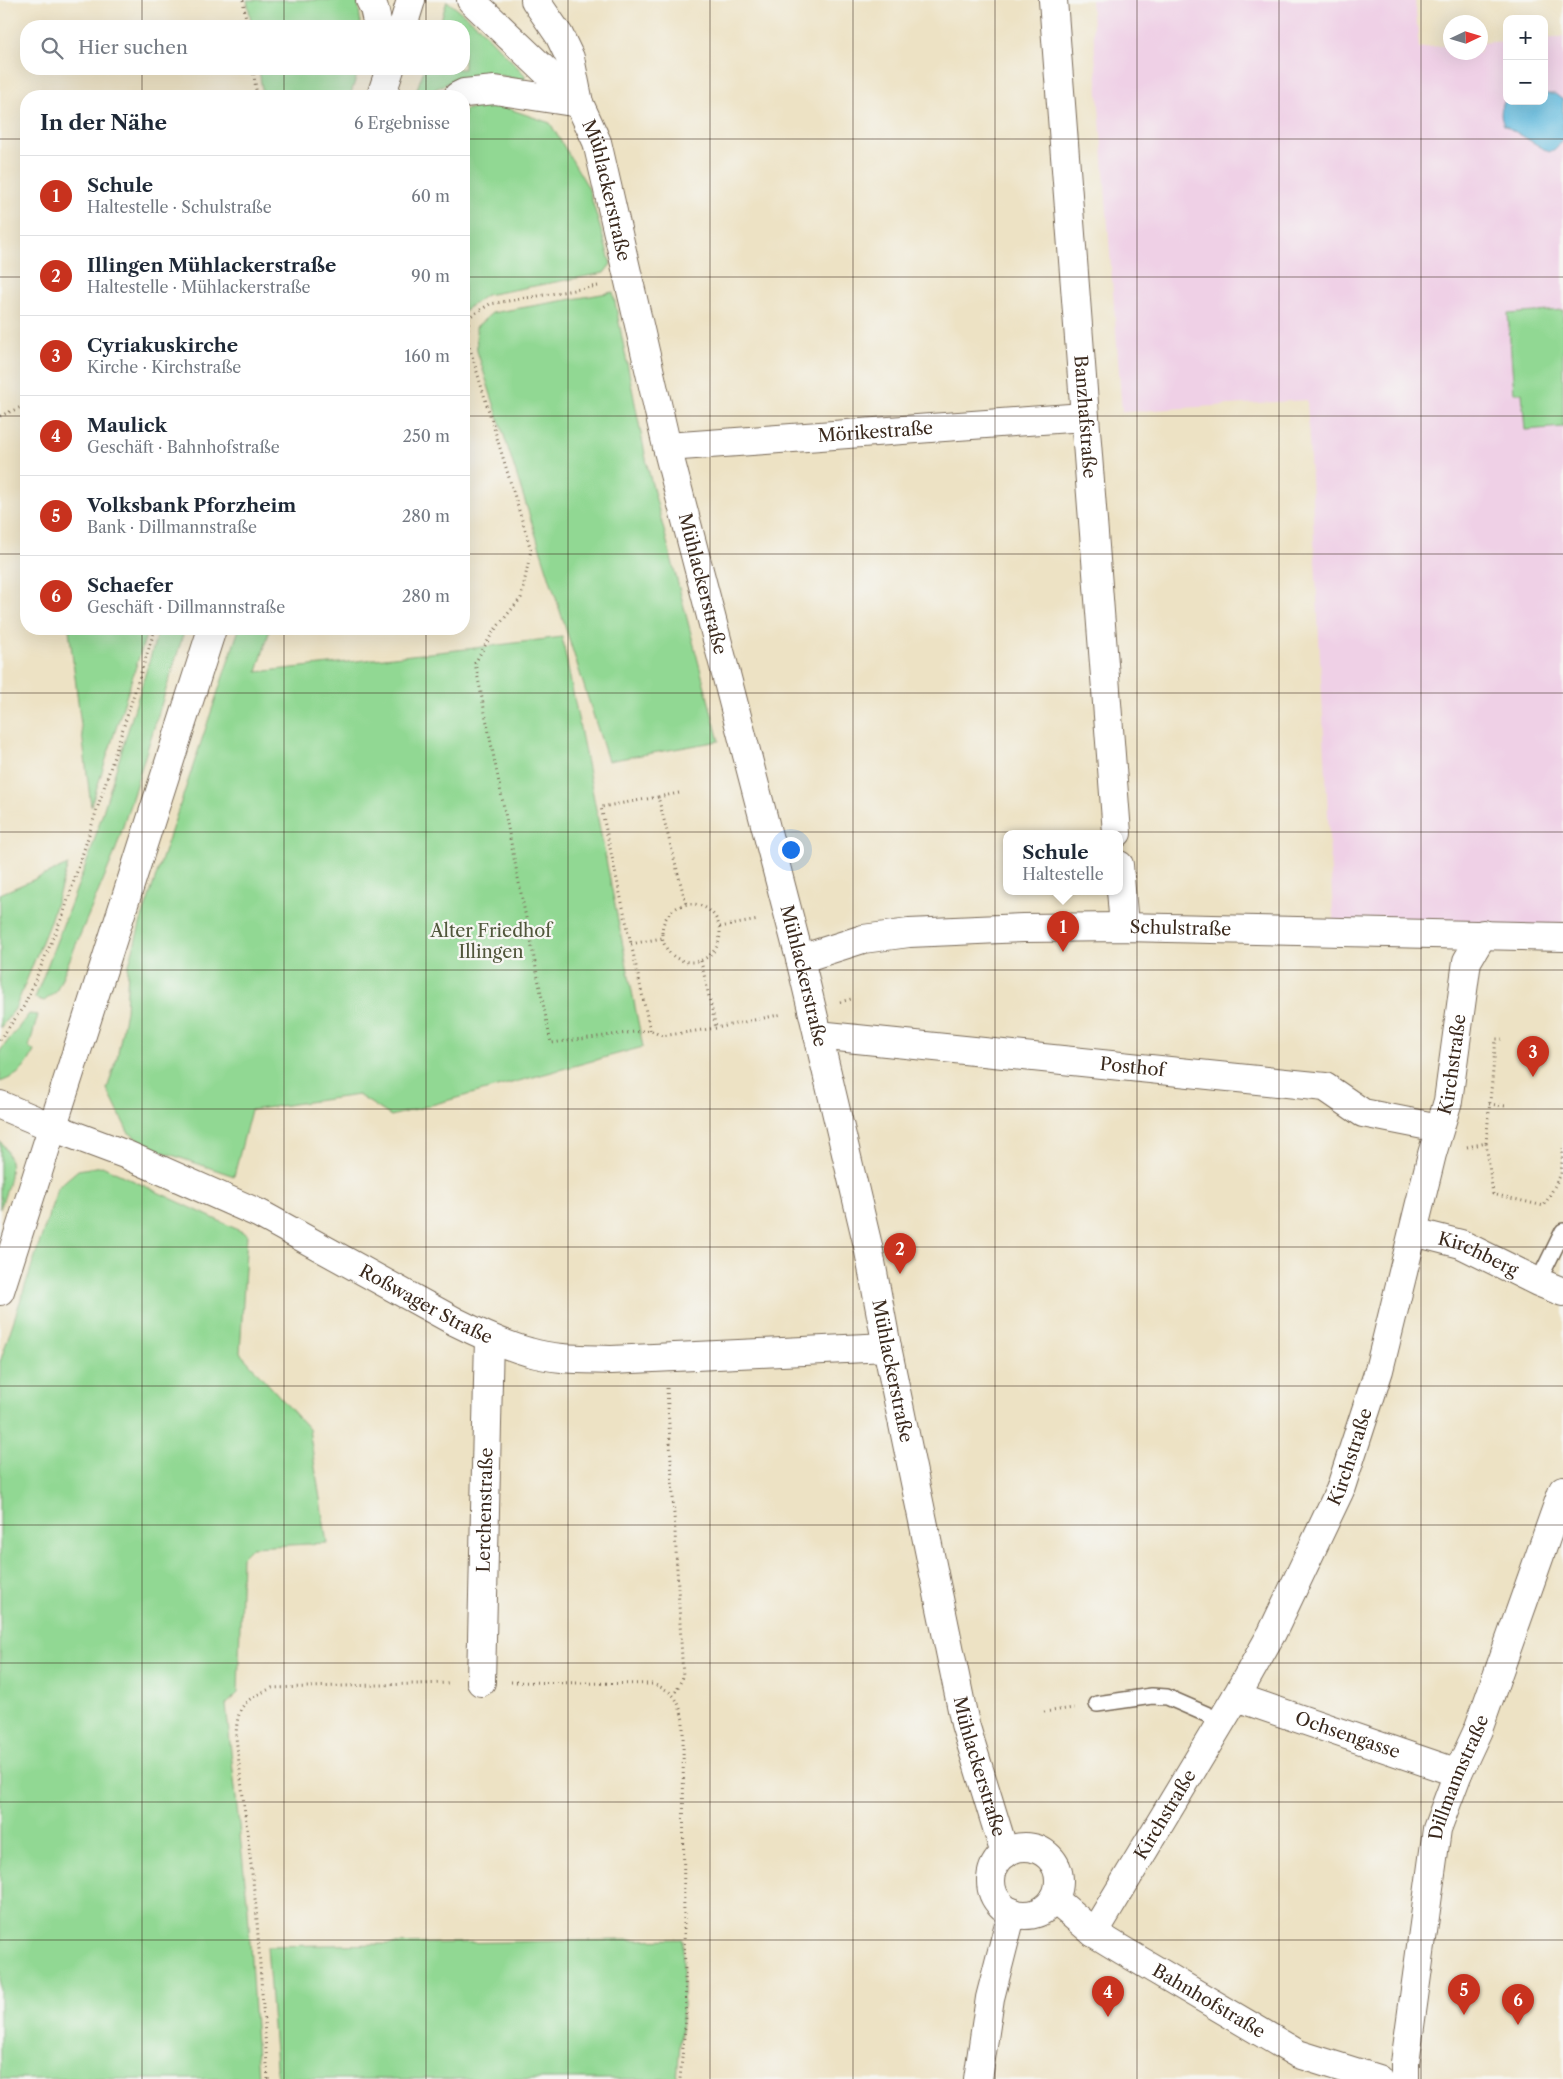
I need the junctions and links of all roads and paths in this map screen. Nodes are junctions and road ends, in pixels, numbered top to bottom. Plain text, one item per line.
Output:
1 (243, 0) edge
2 (370, 0) edge
3 (411, 0) edge
4 (470, 0) edge
5 (535, 0) edge
6 (1053, 0) edge
7 (246, 20) edge
8 (377, 20) edge
9 (405, 20) edge
10 (254, 75) edge
11 (256, 90) edge
12 (470, 92) edge
13 (579, 103) junction
14 (630, 281) junction
15 (470, 317) edge
16 (470, 349) edge
17 (20, 408) edge
18 (0, 416) edge
19 (1084, 417) junction
20 (668, 447) junction
21 (153, 635) edge
22 (210, 635) edge
23 (679, 793) dead end
24 (658, 796) junction
25 (1117, 830) edge
26 (1121, 895) edge
27 (686, 904) junction
28 (789, 915) junction
29 (720, 927) junction
30 (1124, 927) junction
31 (1483, 934) junction
32 (1563, 937) edge
33 (662, 938) junction
34 (632, 944) junction
35 (800, 959) junction
36 (701, 961) junction
37 (852, 999) dead end
38 (811, 1008) junction
39 (716, 1028) junction
40 (650, 1030) junction
41 (818, 1035) junction
42 (1502, 1039) dead end
43 (0, 1040) edge
44 (1489, 1104) junction
45 (0, 1105) edge
46 (1505, 1106) dead end
47 (52, 1127) junction
48 (1439, 1128) junction
49 (1486, 1143) junction
50 (1563, 1148) edge
51 (1432, 1154) junction
52 (1563, 1231) edge
53 (1414, 1232) junction
54 (1551, 1287) edge
55 (0, 1291) edge
56 (489, 1338) junction
57 (887, 1347) junction
58 (665, 1358) junction
59 (1563, 1490) edge
60 (481, 1682) junction
61 (674, 1695) junction
62 (1236, 1697) junction
63 (1097, 1704) joint
64 (1044, 1712) dead end
65 (1222, 1721) junction
66 (1458, 1773) junction
67 (1005, 1854) junction
68 (1054, 1900) junction
69 (1012, 1912) junction
70 (1094, 1932) junction
71 (268, 2079) edge
72 (680, 2079) edge
73 (978, 2079) edge
74 (1378, 2079) edge
75 (1406, 2079) edge

1 - 7 path
2 - 8 street
3 - 9 street
4 - 13 street, Mühlackerstraße
5 - 13 street, Mühlackerstraße
6 - 19 street, Banzhafstraße
10 - 11 path
12 - 13 street
13 - 14 street, Mühlackerstraße
14 - 15 path
14 - 20 street, Mühlackerstraße
16 - 40 path
17 - 18 path
19 - 20 street, Mörikestraße
19 - 25 street, Banzhafstraße
20 - 28 street, Mühlackerstraße
21 - 43 path
22 - 47 street
23 - 24 path
24 - 27 path
24 - 34 path
26 - 30 street
27 - 29 path
27 - 33 path
28 - 29 path
28 - 35 street, Mühlackerstraße
29 - 36 path
30 - 31 street, Schulstraße
30 - 35 street, Schulstraße
31 - 32 street, Schulstraße
31 - 48 street, Kirchstraße
33 - 34 path
33 - 36 path
34 - 40 path
35 - 38 street, Mühlackerstraße
36 - 39 path
37 - 38 path
38 - 39 path
38 - 41 street, Mühlackerstraße
39 - 40 path
41 - 48 street, Posthof
41 - 57 street, Mühlackerstraße
42 - 44 path
44 - 46 path
44 - 49 path
45 - 47 street, Roßwager Straße
47 - 55 street
47 - 56 street, Roßwager Straße
48 - 51 street, Kirchstraße
49 - 50 path
49 - 51 path
51 - 53 street, Kirchstraße
52 - 54 lane, Kirchberg
53 - 54 street, Kirchberg
53 - 62 street, Kirchstraße
56 - 58 street, Roßwager Straße
56 - 60 street, Lerchenstraße
57 - 58 street, Roßwager Straße
57 - 67 street, Mühlackerstraße
58 - 61 path
59 - 66 street, Dillmannstraße
60 - 61 path
60 - 71 path
61 - 72 path
62 - 65 street, Kirchstraße
62 - 66 street, Ochsengasse
63 - 64 path
63 - 65 lane
65 - 70 street, Kirchstraße
66 - 75 street, Dillmannstraße
67 - 68 street
67 - 69 street
68 - 69 street
68 - 70 street, Bahnhofstraße
69 - 73 street
70 - 74 street, Bahnhofstraße

